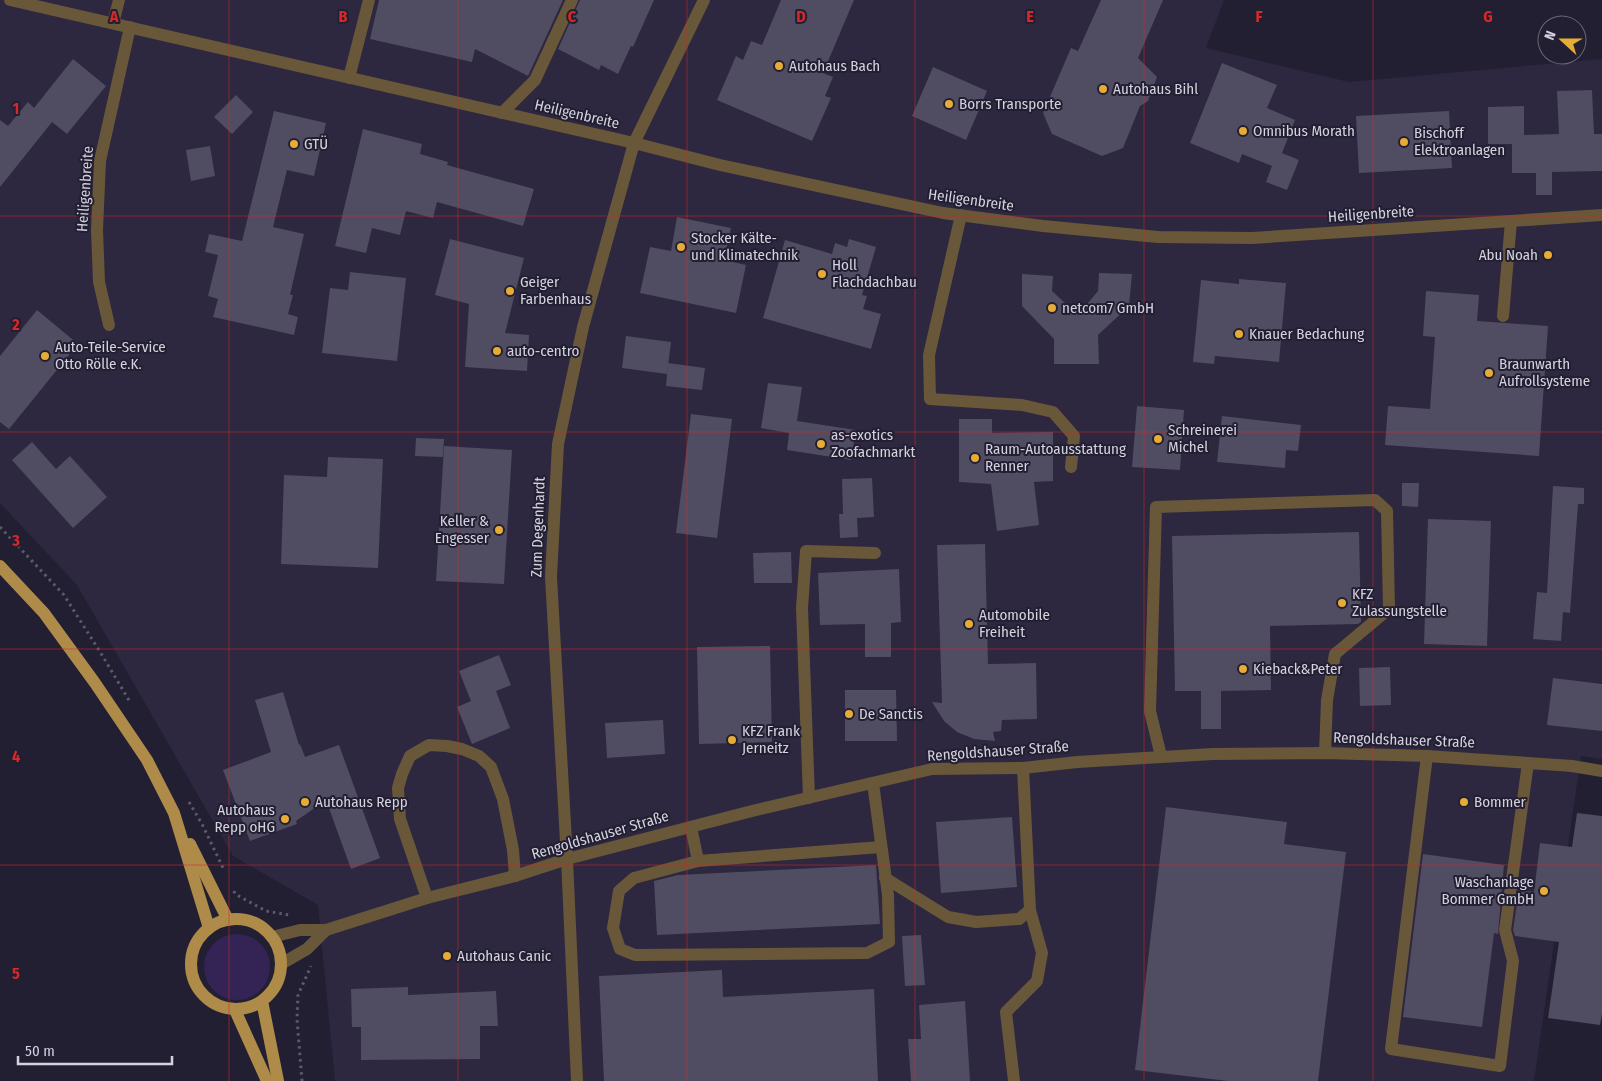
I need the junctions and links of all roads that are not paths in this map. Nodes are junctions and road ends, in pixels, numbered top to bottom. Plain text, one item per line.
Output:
1 (10, 0) edge
2 (119, 0) edge
3 (369, 0) edge
4 (572, 0) edge
5 (704, 0) edge
6 (113, 23) junction
7 (130, 27) junction
8 (349, 78) junction
9 (502, 113) junction
10 (634, 143) junction
11 (961, 215) junction
12 (1602, 215) edge
13 (1511, 221) junction
14 (1503, 316) dead end
15 (109, 325) dead end
16 (1071, 467) dead end
17 (875, 554) dead end
18 (0, 566) edge
19 (1325, 753) junction
20 (1161, 756) junction
21 (1427, 756) junction
22 (1528, 763) junction
23 (1023, 768) junction
24 (1602, 771) edge
25 (873, 783) junction
26 (809, 798) junction
27 (174, 813) junction
28 (691, 827) junction
29 (881, 847) junction
30 (567, 859) junction
31 (698, 861) junction
32 (515, 876) junction
33 (885, 878) junction
34 (427, 898) junction
35 (1030, 910) junction
36 (228, 920) junction
37 (209, 928) junction
38 (326, 930) junction
39 (272, 937) junction
40 (281, 964) junction
41 (262, 1001) junction
42 (235, 1010) junction
43 (268, 1081) edge
44 (278, 1081) edge
45 (578, 1081) edge
46 (1014, 1081) edge

1 - 6 street, Heiligenbreite
2 - 6 street
3 - 8 street
4 - 9 street
5 - 10 street, Zum Degenhardt
6 - 7 street, Heiligenbreite
7 - 8 street, Heiligenbreite
7 - 15 street, Heiligenbreite
8 - 9 street, Heiligenbreite
9 - 10 street, Heiligenbreite
10 - 11 street, Heiligenbreite
10 - 30 street, Zum Degenhardt
11 - 13 street, Heiligenbreite
11 - 16 street
12 - 13 street, Heiligenbreite
13 - 14 street
17 - 26 street
18 - 27 main road
19 - 20 street, Rengoldshauser Straße
19 - 20 street
19 - 21 street, Rengoldshauser Straße
20 - 23 street, Rengoldshauser Straße
21 - 22 street, Rengoldshauser Straße
21 - 22 street
22 - 24 street, Rengoldshauser Straße
23 - 25 street, Rengoldshauser Straße
23 - 35 street
25 - 26 street, Rengoldshauser Straße
25 - 29 street
26 - 28 street, Rengoldshauser Straße
27 - 36 main road
27 - 37 main road
28 - 30 street, Rengoldshauser Straße
28 - 31 street
29 - 31 street
29 - 33 street
30 - 32 street, Rengoldshauser Straße
30 - 45 street, Zum Degenhardt
31 - 33 street
32 - 34 street, Rengoldshauser Straße
32 - 34 street
33 - 35 street
34 - 38 street, Rengoldshauser Straße
35 - 46 street
36 - 37 main road
36 - 39 main road
37 - 42 main road
38 - 39 street, Rengoldshauser Straße
38 - 40 street, Rengoldshauser Straße
39 - 40 main road
40 - 41 main road
41 - 42 main road
41 - 44 main road
42 - 43 main road

